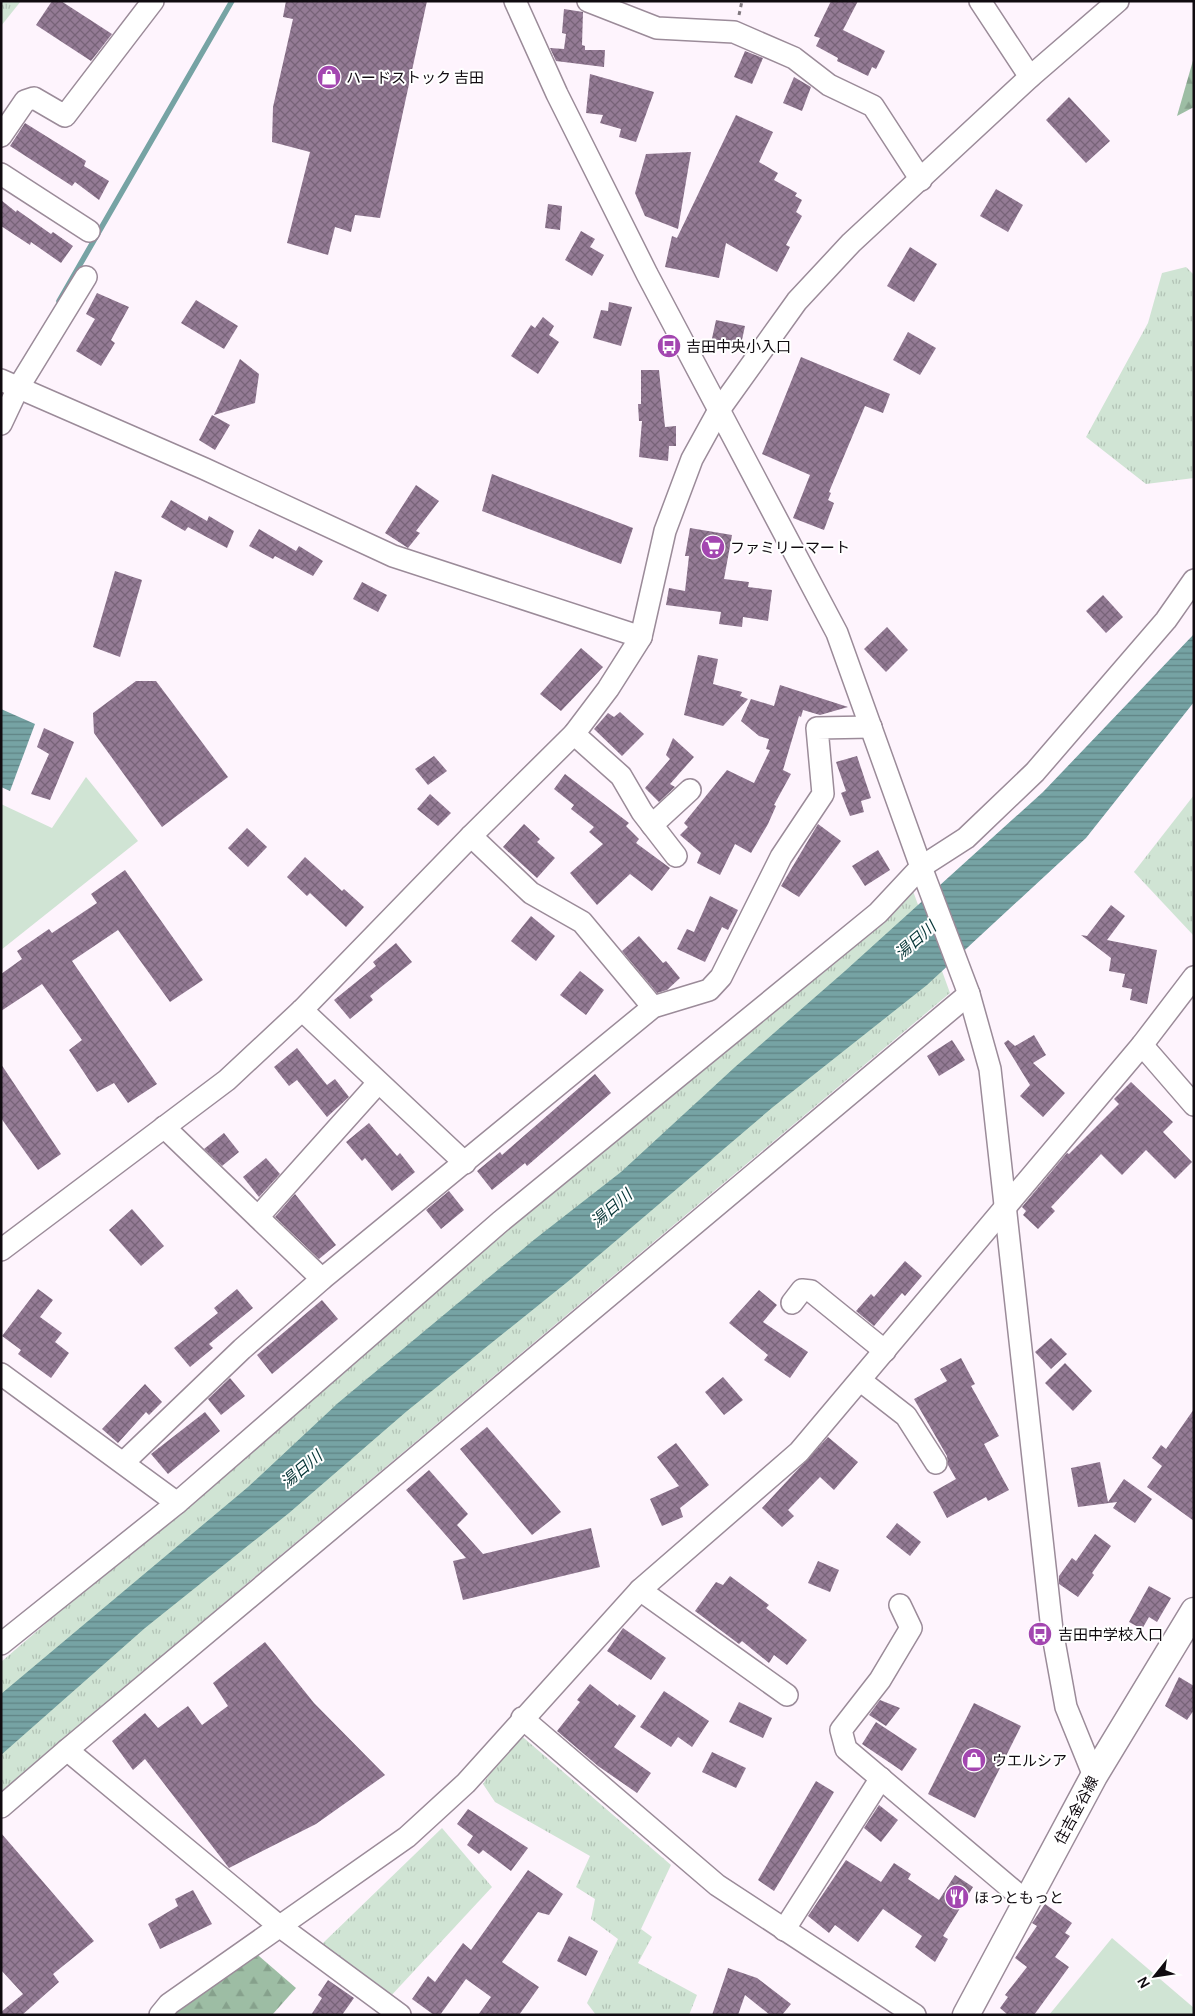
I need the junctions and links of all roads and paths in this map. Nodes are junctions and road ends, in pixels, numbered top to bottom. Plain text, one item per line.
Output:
1 (153, 1) edge
2 (515, 1) edge
3 (588, 1) edge
4 (980, 1) edge
5 (1118, 1) edge
6 (1030, 77) junction
7 (1, 136) edge
8 (1, 174) edge
9 (922, 180) junction
10 (89, 231) dead end
11 (86, 278) dead end
12 (10, 384) edge
13 (719, 410) junction
14 (1, 424) edge
15 (1194, 580) edge
16 (641, 637) junction
17 (871, 728) junction
18 (574, 734) junction
19 (690, 790) dead end
20 (652, 825) junction
21 (471, 836) junction
22 (676, 856) dead end
23 (921, 867) junction
24 (1194, 978) edge
25 (967, 987) junction
26 (653, 1007) junction
27 (302, 1010) junction
28 (1142, 1045) junction
29 (378, 1082) junction
30 (1194, 1105) edge
31 (164, 1127) junction
32 (465, 1163) junction
33 (1006, 1208) junction
34 (258, 1217) junction
35 (1, 1250) edge
36 (322, 1279) junction
37 (792, 1303) dead end
38 (885, 1350) junction
39 (1, 1374) edge
40 (861, 1380) junction
41 (124, 1462) junction
42 (936, 1463) dead end
43 (177, 1503) junction
44 (640, 1590) junction
45 (900, 1605) dead end
46 (1194, 1611) edge
47 (1, 1644) edge
48 (787, 1695) dead end
49 (522, 1718) junction
50 (67, 1750) junction
51 (1094, 1776) junction
52 (881, 1778) junction
53 (1, 1807) edge
54 (1027, 1902) junction
55 (278, 1925) junction
56 (784, 1930) junction
57 (390, 2012) edge
58 (160, 2015) edge
59 (915, 2015) edge
60 (966, 2015) edge

1 - 7 street
2 - 13 street
3 - 9 street
4 - 6 street
5 - 6 street
6 - 9 street
8 - 10 street
9 - 13 street
11 - 12 street
12 - 14 street
12 - 16 street
13 - 16 street
13 - 17 street
15 - 23 street
16 - 18 street
17 - 23 street
17 - 26 street
18 - 20 street
18 - 21 street
19 - 20 street
20 - 22 street
21 - 26 street
21 - 27 street
23 - 25 street
23 - 43 street
24 - 28 street
25 - 33 street
25 - 50 street
26 - 32 street
27 - 29 street
27 - 31 street
28 - 30 street
28 - 33 street
29 - 32 street
29 - 34 street
31 - 34 street
31 - 35 street
32 - 36 street
33 - 38 street
33 - 51 street
34 - 36 street
36 - 41 street
37 - 38 street
38 - 40 street
39 - 41 street
40 - 42 street
40 - 44 street
41 - 43 street
43 - 47 street
44 - 48 street
44 - 49 street
45 - 52 street
46 - 51 main road, 住吉金谷線
49 - 55 street
49 - 56 street
50 - 53 street
50 - 55 street
51 - 54 main road, 住吉金谷線
52 - 54 street
52 - 56 street
54 - 60 main road, 住吉金谷線
55 - 57 street
55 - 58 street
56 - 59 street

